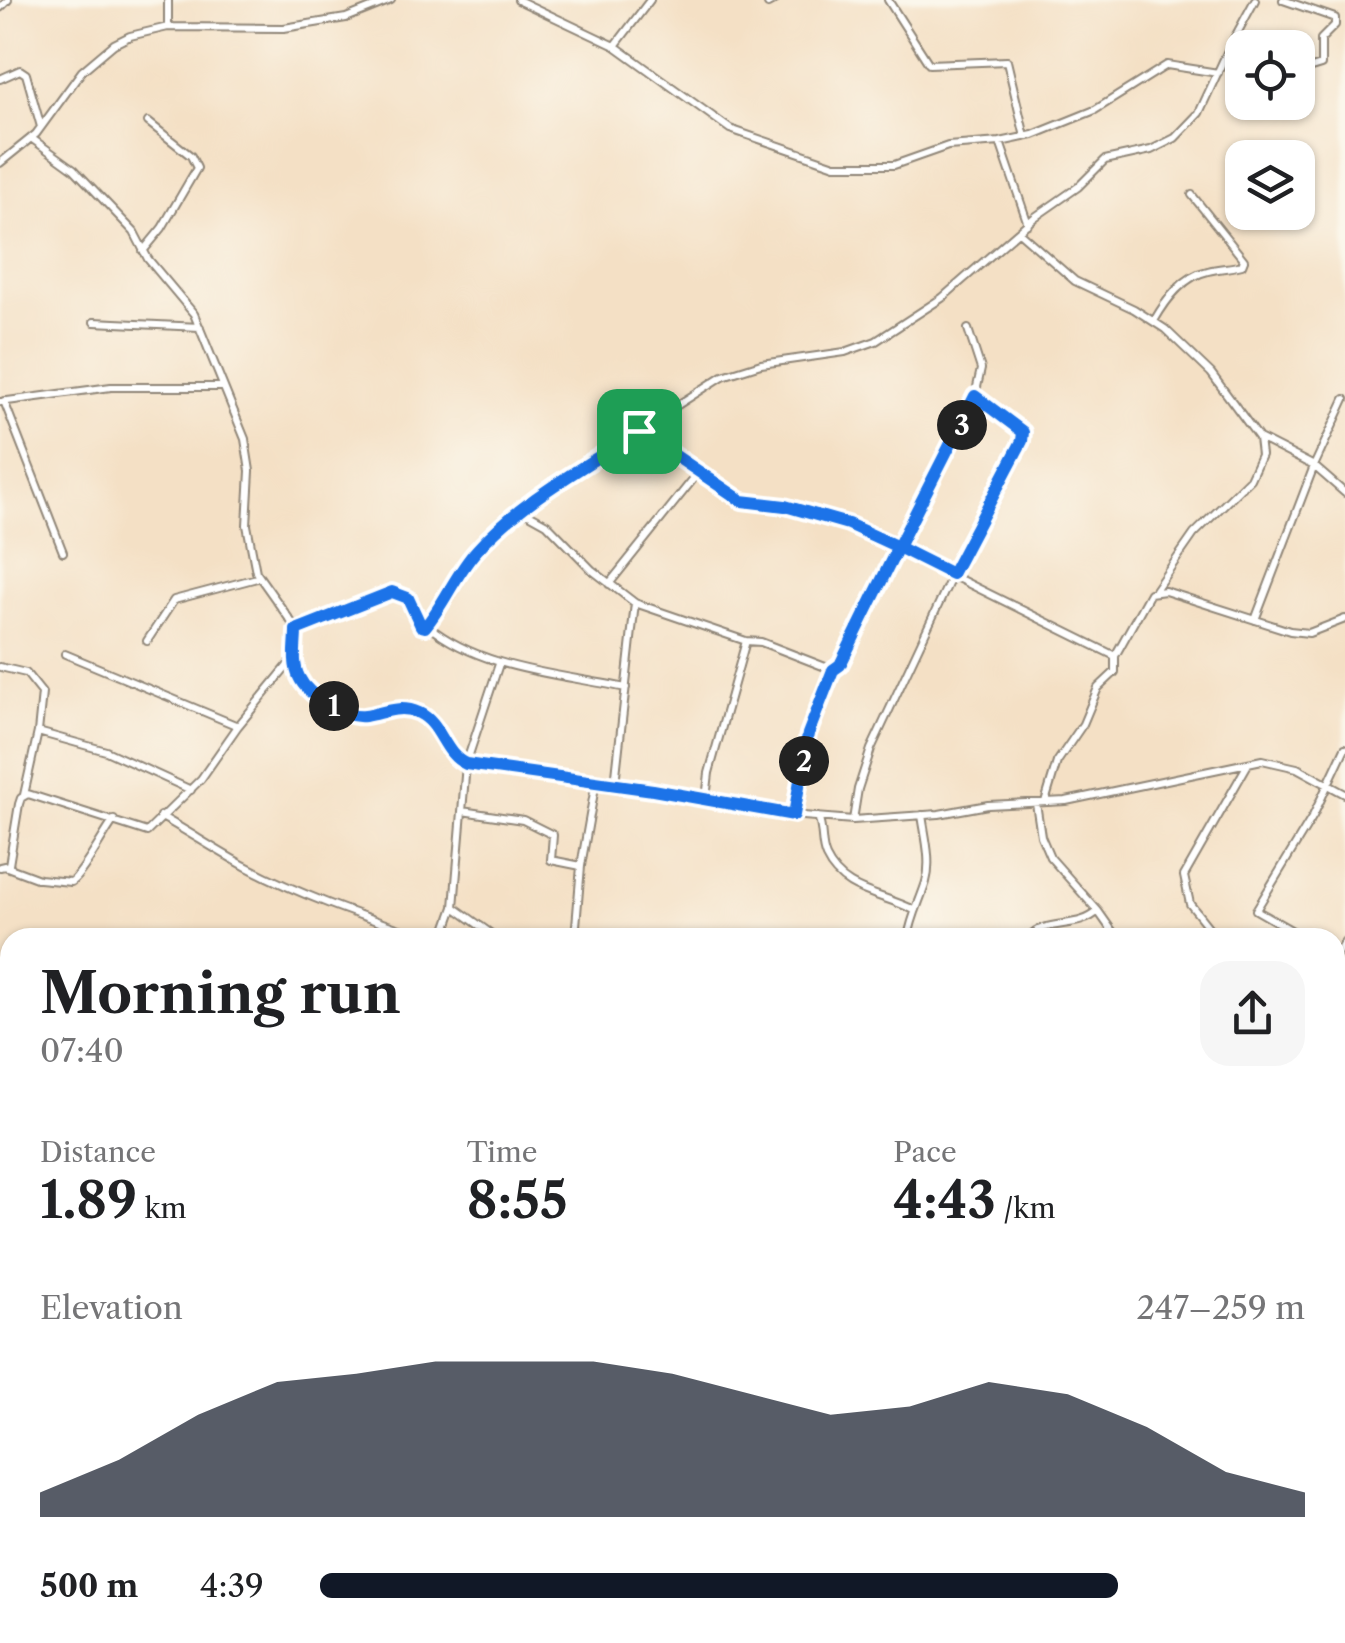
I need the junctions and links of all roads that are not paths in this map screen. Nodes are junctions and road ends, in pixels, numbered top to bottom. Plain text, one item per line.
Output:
1 (8, 0) edge
2 (168, 0) edge
3 (391, 0) edge
4 (518, 0) edge
5 (650, 0) edge
6 (888, 0) edge
7 (1256, 0) edge
8 (1283, 0) edge
9 (0, 8) edge
10 (168, 27) junction
11 (614, 46) junction
12 (1315, 67) edge
13 (1218, 73) junction
14 (0, 79) edge
15 (148, 122) dead end
16 (41, 128) junction
17 (1025, 137) junction
18 (31, 138) junction
19 (1000, 142) junction
20 (2, 159) edge
21 (1192, 196) dead end
22 (1028, 224) junction
23 (1019, 232) junction
24 (142, 251) junction
25 (1154, 321) junction
26 (94, 322) dead end
27 (200, 327) junction
28 (968, 329) dead end
29 (224, 387) junction
30 (975, 396) junction
31 (1345, 399) edge
32 (2, 402) edge
33 (639, 431) junction
34 (1258, 438) junction
35 (1314, 466) junction
36 (698, 473) junction
37 (1345, 493) edge
38 (520, 509) junction
39 (898, 547) junction
40 (64, 552) dead end
41 (952, 574) junction
42 (257, 578) junction
43 (609, 584) junction
44 (1154, 591) junction
45 (636, 603) junction
46 (1345, 619) edge
47 (1254, 620) junction
48 (427, 625) junction
49 (296, 630) junction
50 (147, 641) dead end
51 (746, 641) junction
52 (65, 654) dead end
53 (1114, 656) junction
54 (294, 657) junction
55 (499, 664) junction
56 (0, 667) edge
57 (833, 670) junction
58 (626, 688) junction
59 (238, 726) junction
60 (38, 732) junction
61 (1345, 748) edge
62 (1249, 763) junction
63 (466, 764) junction
64 (596, 781) junction
65 (616, 784) junction
66 (1330, 784) junction
67 (191, 790) junction
68 (1345, 794) edge
69 (24, 796) junction
70 (706, 800) junction
71 (1040, 802) junction
72 (462, 811) junction
73 (794, 815) junction
74 (922, 815) junction
75 (160, 816) junction
76 (818, 817) junction
77 (114, 820) junction
78 (853, 820) junction
79 (581, 866) junction
80 (4, 867) edge
81 (454, 907) junction
82 (914, 910) junction
83 (1098, 911) junction
84 (394, 928) edge
85 (447, 928) edge
86 (483, 928) edge
87 (575, 928) edge
88 (910, 928) edge
89 (1044, 928) edge
90 (1110, 928) edge
91 (1209, 928) edge
92 (1288, 928) edge

1 - 9 street
2 - 10 street
3 - 10 street
4 - 11 street
5 - 11 street
6 - 17 street
7 - 13 street
8 - 12 street
10 - 16 street
11 - 19 street
13 - 17 street
13 - 22 street
14 - 16 street
15 - 24 street
16 - 18 street
17 - 19 street
18 - 20 street
18 - 24 street
19 - 22 street
21 - 25 street
22 - 23 street
23 - 25 street
23 - 33 street
24 - 27 street
25 - 34 street
26 - 27 street
27 - 29 street
28 - 30 street
29 - 32 street
29 - 42 street
30 - 39 street
30 - 41 street
31 - 35 street
32 - 40 street
33 - 36 street
33 - 38 street
34 - 35 street
34 - 44 street
35 - 37 street
35 - 47 street
36 - 39 street
36 - 43 street
38 - 43 street
38 - 48 street
39 - 41 street
39 - 57 street
41 - 53 street
41 - 78 street
42 - 49 street
42 - 50 street
43 - 45 street
44 - 47 street
44 - 53 street
45 - 51 street
45 - 58 street
46 - 47 street
48 - 49 street
48 - 55 street
49 - 54 street
51 - 57 street
51 - 70 street
52 - 59 street
53 - 71 street
54 - 59 street
54 - 63 street
55 - 58 street
55 - 63 street
56 - 60 street
57 - 73 street
58 - 65 street
59 - 67 street
60 - 67 street
60 - 69 street
61 - 66 street
62 - 66 street
62 - 71 street
62 - 91 street
63 - 64 street
63 - 72 street
64 - 65 street
64 - 79 street
65 - 70 street
66 - 68 street
66 - 92 street
67 - 75 street
69 - 77 street
69 - 80 street
70 - 73 street
71 - 74 street
71 - 83 street
72 - 79 street
72 - 81 street
73 - 76 street
74 - 78 street
74 - 82 street
75 - 77 street
75 - 84 street
76 - 78 street
76 - 82 street
77 - 80 street
79 - 87 street
81 - 85 street
81 - 86 street
82 - 88 street
83 - 89 street
83 - 90 street

